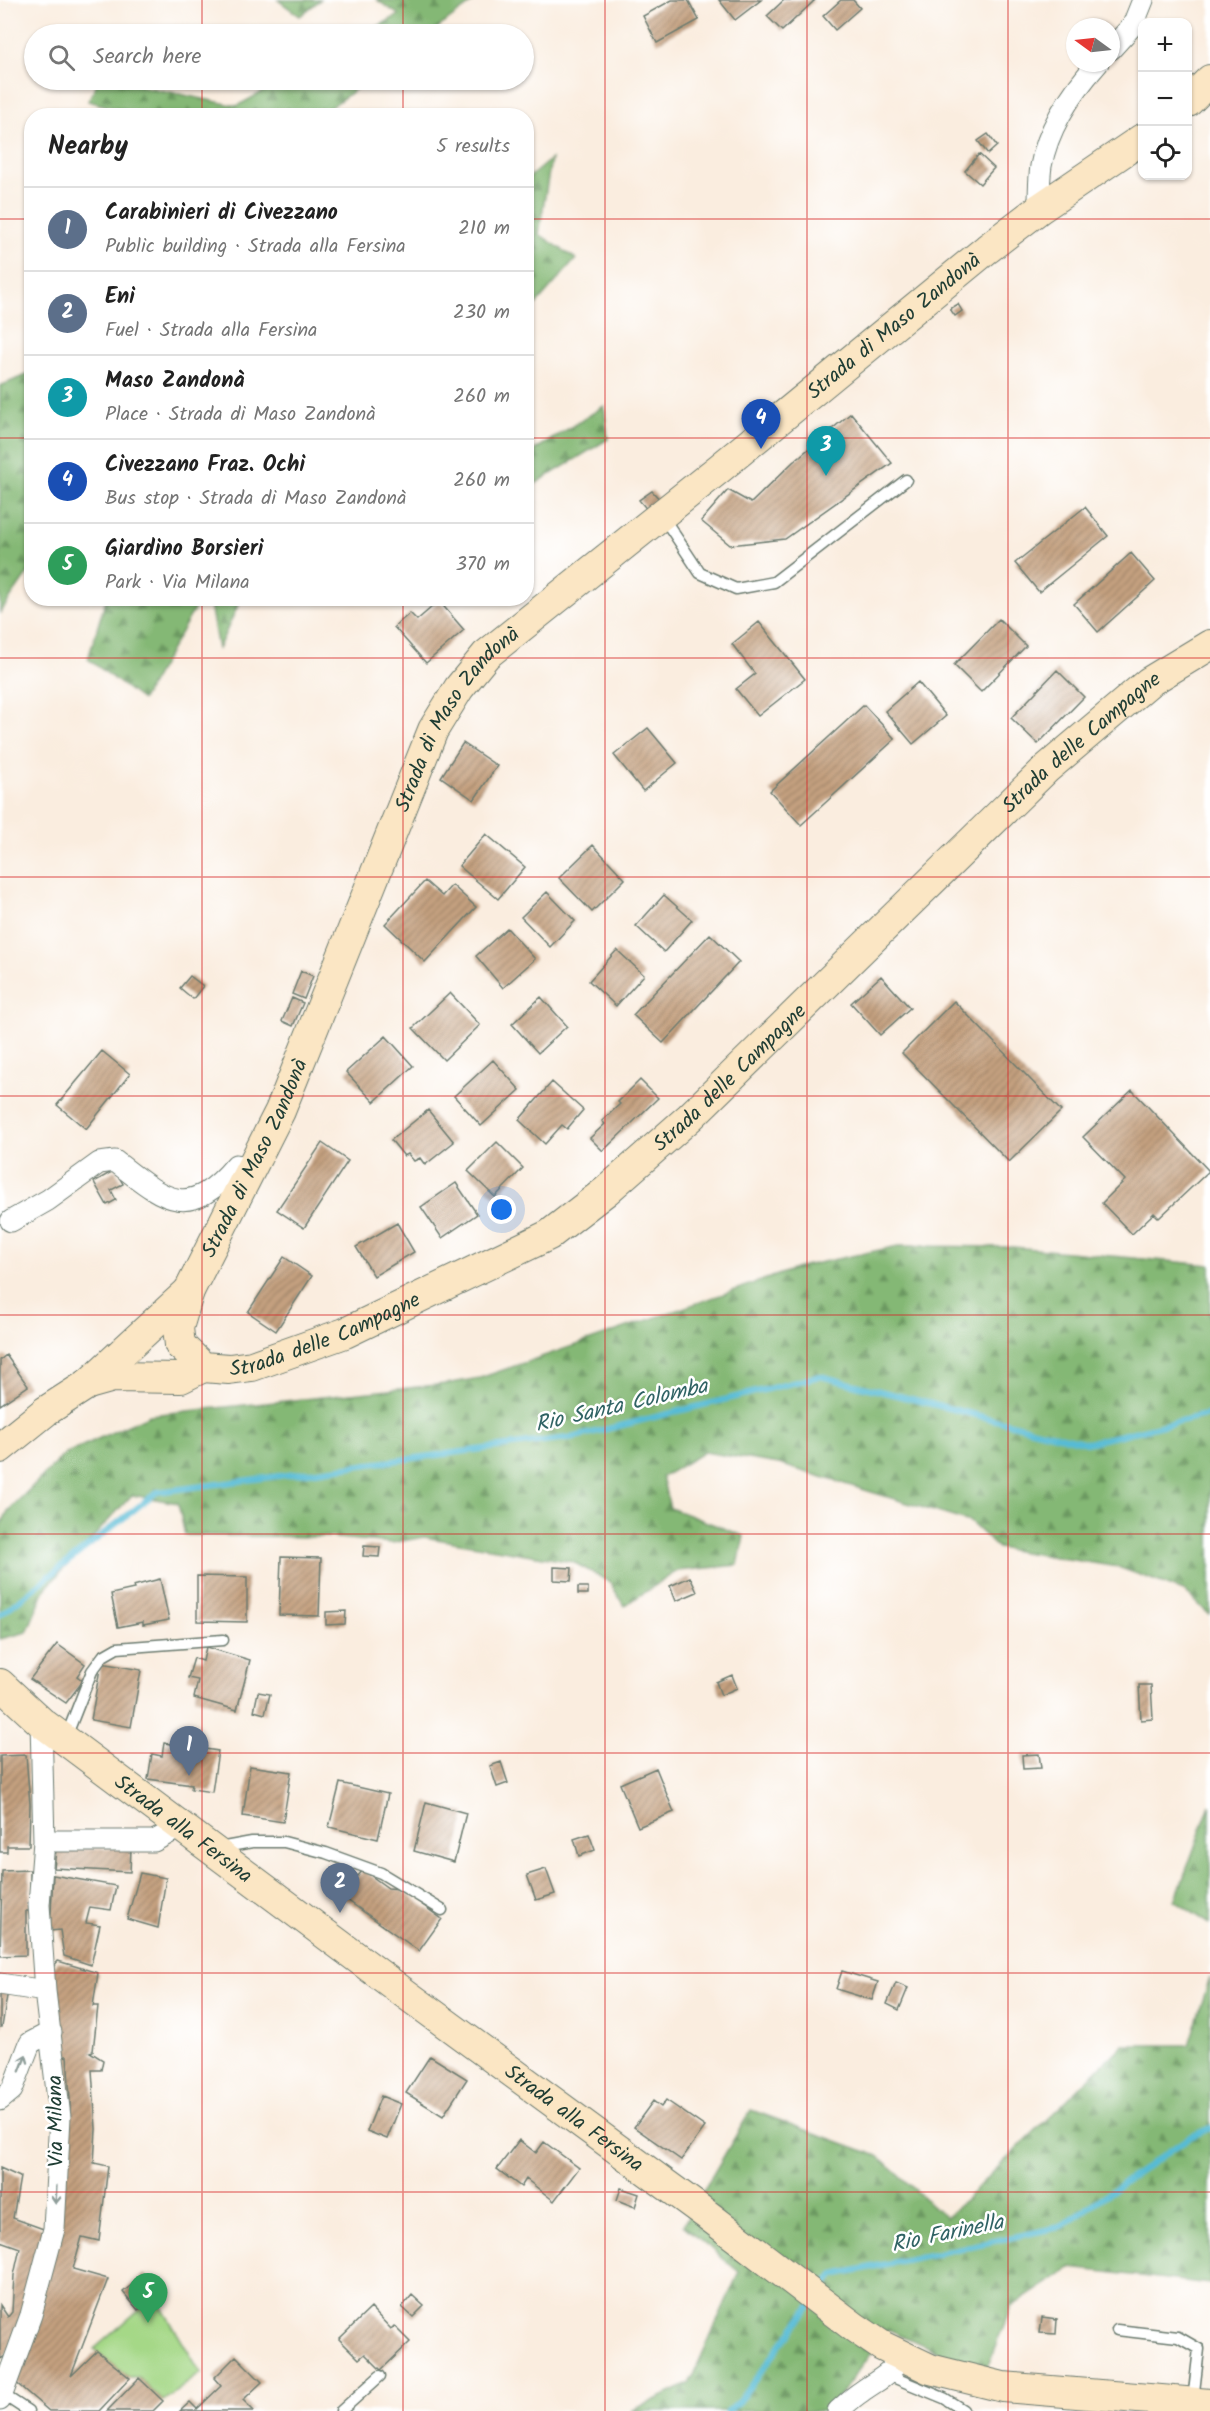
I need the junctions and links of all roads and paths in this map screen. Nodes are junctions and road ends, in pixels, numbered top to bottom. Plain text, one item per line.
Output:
1 (1143, 0) edge
2 (1120, 39) edge
3 (1091, 72) edge
4 (1210, 80) edge
5 (1192, 98) edge
6 (1138, 142) edge
7 (1039, 208) junction
8 (906, 480) dead end
9 (660, 514) junction
10 (1210, 645) edge
11 (253, 1168) junction
12 (11, 1221) dead end
13 (189, 1291) junction
14 (180, 1345) junction
15 (119, 1357) junction
16 (203, 1367) junction
17 (141, 1377) junction
18 (88, 1384) junction
19 (0, 1448) edge
20 (223, 1640) dead end
21 (0, 1684) edge
22 (41, 1722) junction
23 (65, 1740) junction
24 (182, 1827) junction
25 (44, 1841) junction
26 (213, 1850) junction
27 (442, 1910) dead end
28 (0, 1984) edge
29 (45, 1990) junction
30 (51, 2032) junction
31 (0, 2100) edge
32 (1117, 2330) dead end
33 (895, 2366) junction
34 (380, 2376) dead end
35 (1, 2396) edge
36 (1192, 2405) edge
37 (963, 2410) edge
38 (28, 2411) edge
39 (341, 2411) edge
40 (838, 2411) edge

1 - 2 street
3 - 7 street
4 - 5 street
6 - 7 street, Strada di Maso Zandonà
7 - 9 street, Strada di Maso Zandonà
8 - 9 lane
9 - 11 street, Strada di Maso Zandonà
10 - 16 street, Strada delle Campagne
11 - 12 street
11 - 13 street, Strada di Maso Zandonà
13 - 14 street, Strada di Maso Zandonà
13 - 15 street
14 - 15 street
14 - 16 street, Strada delle Campagne
14 - 17 street
15 - 18 street
16 - 17 street
17 - 18 street
18 - 19 street
20 - 23 lane
21 - 22 street, Strada alla Fersina
22 - 23 street, Strada alla Fersina
22 - 25 street, Via Milana
23 - 24 street, Strada alla Fersina
24 - 25 street
24 - 26 street, Strada alla Fersina
25 - 29 street, Via Milana
26 - 27 lane
26 - 33 street, Strada alla Fersina
28 - 29 street
29 - 30 street, Via Milana
31 -> 30 street
30 -> 35 street, Via Milana
32 - 36 lane
33 - 36 street, Strada alla Fersina
33 - 37 lane
33 - 40 street
34 - 39 lane
35 - 38 lane

